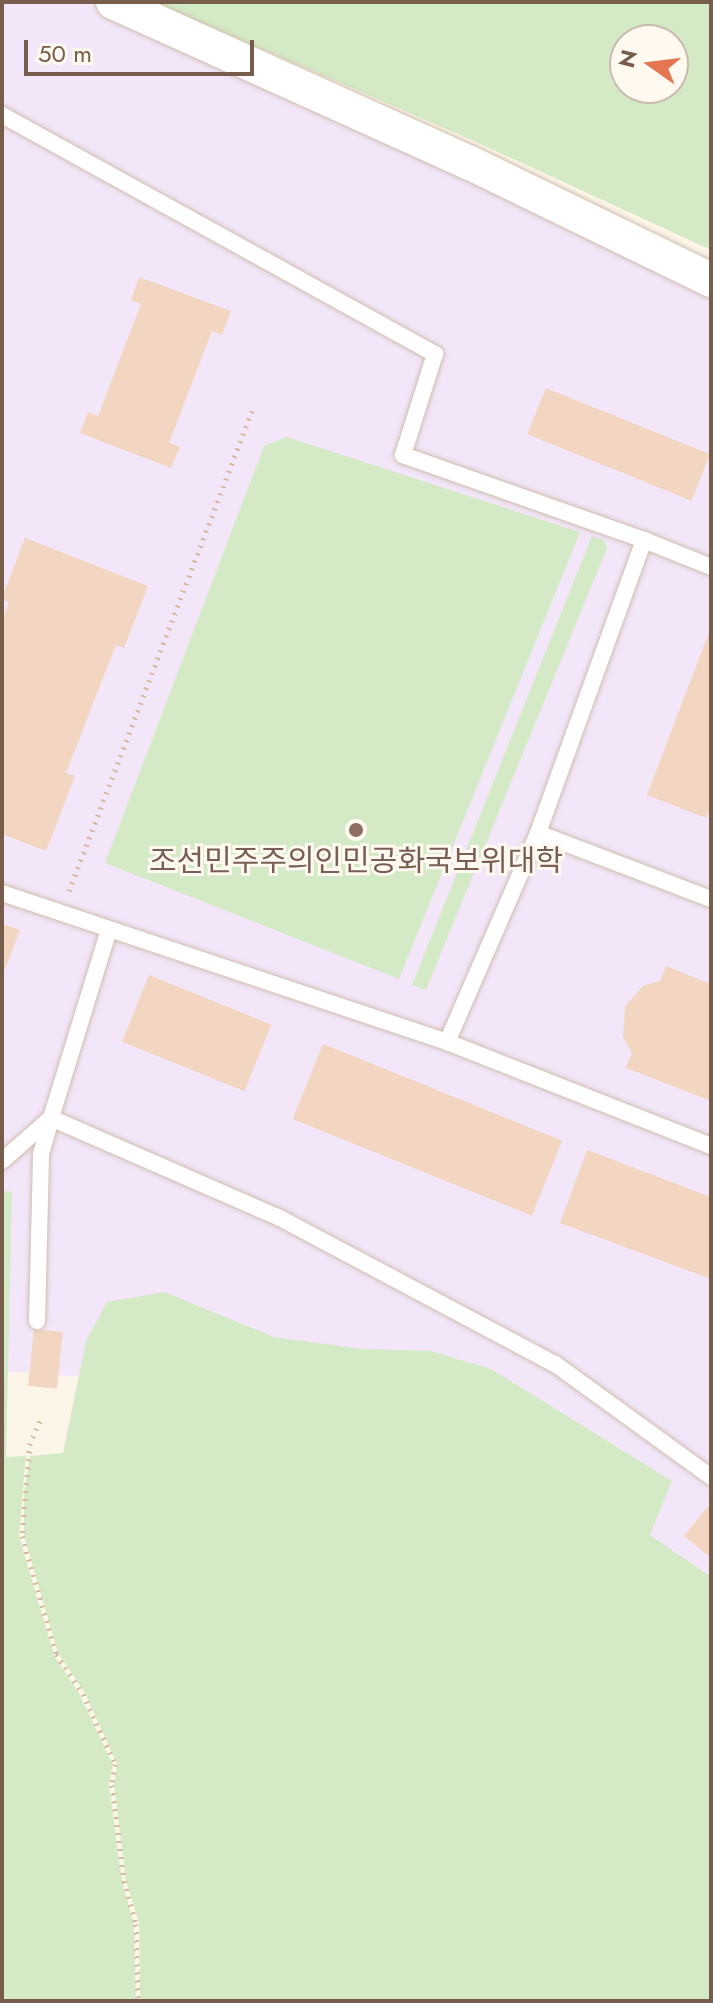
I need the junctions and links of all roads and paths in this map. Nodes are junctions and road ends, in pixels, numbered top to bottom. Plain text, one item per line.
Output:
1 (113, 2) edge
2 (2, 115) edge
3 (711, 280) edge
4 (252, 411) dead end
5 (644, 540) junction
6 (711, 567) edge
7 (538, 833) junction
8 (2, 893) edge
9 (711, 899) edge
10 (60, 915) junction
11 (109, 930) junction
12 (447, 1042) junction
13 (51, 1118) junction
14 (711, 1146) edge
15 (2, 1161) edge
16 (37, 1321) dead end
17 (40, 1421) dead end
18 (711, 1477) edge
19 (138, 2001) edge

1 - 3 street
2 - 5 lane
4 - 10 path
5 - 6 lane
5 - 7 lane
7 - 9 lane
7 - 12 lane
8 - 10 lane
10 - 11 lane
11 - 12 lane
11 - 13 lane
12 - 14 lane
13 - 15 lane
13 - 16 lane
13 - 18 lane
17 - 19 path

